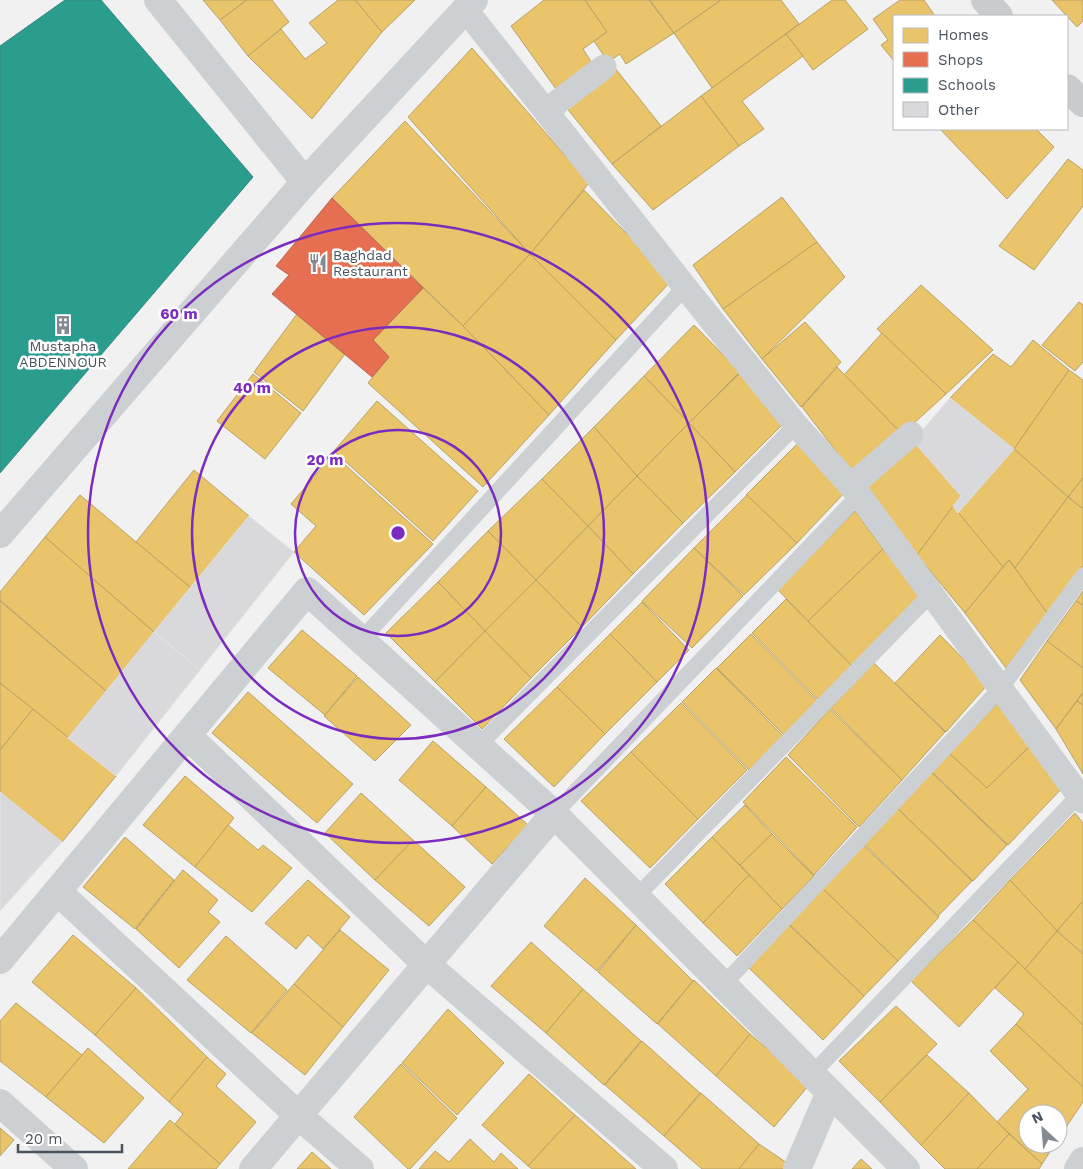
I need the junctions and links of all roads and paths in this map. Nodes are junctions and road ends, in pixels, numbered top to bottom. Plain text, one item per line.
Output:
1 (158, 0) edge
2 (985, 0) edge
3 (470, 4) edge
4 (998, 15) edge
5 (604, 66) dead end
6 (1068, 89) edge
7 (1083, 103) edge
8 (546, 111) junction
9 (305, 182) junction
10 (684, 287) junction
11 (796, 425) junction
12 (910, 434) dead end
13 (855, 491) junction
14 (0, 534) edge
15 (1083, 576) edge
16 (931, 594) junction
17 (361, 640) junction
18 (1000, 688) junction
19 (188, 736) junction
20 (478, 746) junction
21 (1082, 796) edge
22 (554, 814) junction
23 (58, 892) junction
24 (636, 897) junction
25 (0, 960) edge
26 (426, 964) junction
27 (723, 985) junction
28 (821, 1083) junction
29 (0, 1103) edge
30 (298, 1115) junction
31 (1083, 1161) edge
32 (74, 1169) edge
33 (253, 1169) edge
34 (360, 1169) edge
35 (664, 1169) edge
36 (797, 1169) edge
37 (906, 1169) edge
38 (1078, 1169) edge

1 - 9 street
2 - 4 main road
3 - 8 street
3 - 9 street
5 - 8 street
6 - 7 main road
8 - 10 street
9 - 14 street
10 - 11 street
10 - 17 lane
11 - 13 street
11 - 20 lane
12 - 13 street
13 - 16 street
13 - 22 lane
15 - 18 lane
16 - 18 street
16 - 24 lane
17 - 19 street
17 - 20 street
18 - 21 street
18 - 27 lane
19 - 23 street
19 - 26 street
20 - 22 street
21 - 28 lane
22 - 24 street
22 - 26 street
23 - 25 street
23 - 30 street
24 - 27 street
26 - 30 street
26 - 35 street
27 - 28 street
28 - 36 street
28 - 37 street
29 - 32 street
30 - 33 street
30 - 34 street
31 - 38 street

